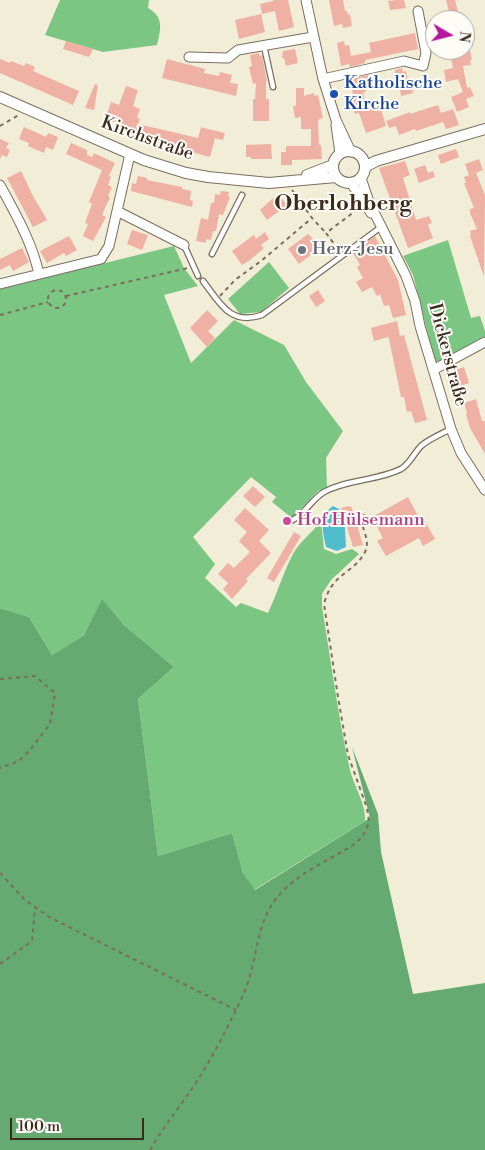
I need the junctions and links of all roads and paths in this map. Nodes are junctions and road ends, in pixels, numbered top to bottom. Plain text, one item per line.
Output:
1 (306, 0) edge
2 (418, 11) dead end
3 (313, 37) junction
4 (264, 46) junction
5 (189, 57) dead end
6 (323, 79) junction
7 (273, 87) dead end
8 (0, 97) edge
9 (30, 109) junction
10 (336, 120) junction
11 (0, 126) edge
12 (485, 129) edge
13 (351, 152) junction
14 (130, 154) junction
15 (340, 154) junction
16 (363, 162) junction
17 (333, 165) junction
18 (336, 177) junction
19 (287, 181) junction
20 (356, 181) junction
21 (0, 185) edge
22 (242, 195) dead end
23 (364, 204) junction
24 (117, 211) junction
25 (312, 218) junction
26 (382, 226) junction
27 (326, 233) junction
28 (184, 244) joint
29 (212, 254) dead end
30 (343, 255) junction
31 (194, 266) junction
32 (39, 274) junction
33 (198, 276) dead end
34 (203, 281) dead end
35 (0, 284) edge
36 (66, 296) junction
37 (217, 299) junction
38 (48, 302) junction
39 (0, 315) edge
40 (485, 342) edge
41 (432, 370) junction
42 (451, 429) junction
43 (485, 490) edge
44 (364, 514) dead end
45 (286, 522) dead end
46 (0, 679) edge
47 (0, 768) edge
48 (0, 873) edge
49 (35, 908) junction
50 (0, 964) edge
51 (236, 1010) junction
52 (150, 1150) edge

1 - 3 street
2 - 6 street
3 - 4 street
3 - 6 street
4 - 5 street
4 - 7 lane
6 - 10 street
8 - 9 street, Kirchstraße
9 - 11 path
9 - 14 street, Kirchstraße
10 - 13 street
10 - 15 street
12 - 16 street
13 - 15 street
13 - 16 street
14 - 19 street, Kirchstraße
14 - 24 street
15 - 17 street
16 - 20 street
17 - 18 street
17 - 19 street, Kirchstraße
18 - 19 street, Kirchstraße
18 - 20 street
19 - 25 path
20 - 23 street, Dickerstraße
20 - 26 street, Dickerstraße
21 - 32 street
22 - 29 lane
23 - 26 street, Dickerstraße
23 - 27 path
24 - 28 street
24 - 32 street
25 - 27 path
25 - 37 path
26 - 30 lane
26 - 41 street, Dickerstraße
27 - 30 path
28 - 31 lane
30 - 37 lane
31 - 33 lane
31 - 36 path
32 - 35 street
34 - 37 lane
36 - 38 path
36 - 38 path
38 - 39 path
40 - 41 street
41 - 42 street, Dickerstraße
42 - 43 street, Dickerstraße
42 - 45 lane
44 - 51 path
46 - 47 path
48 - 49 path
49 - 50 path
49 - 51 path
51 - 52 path

